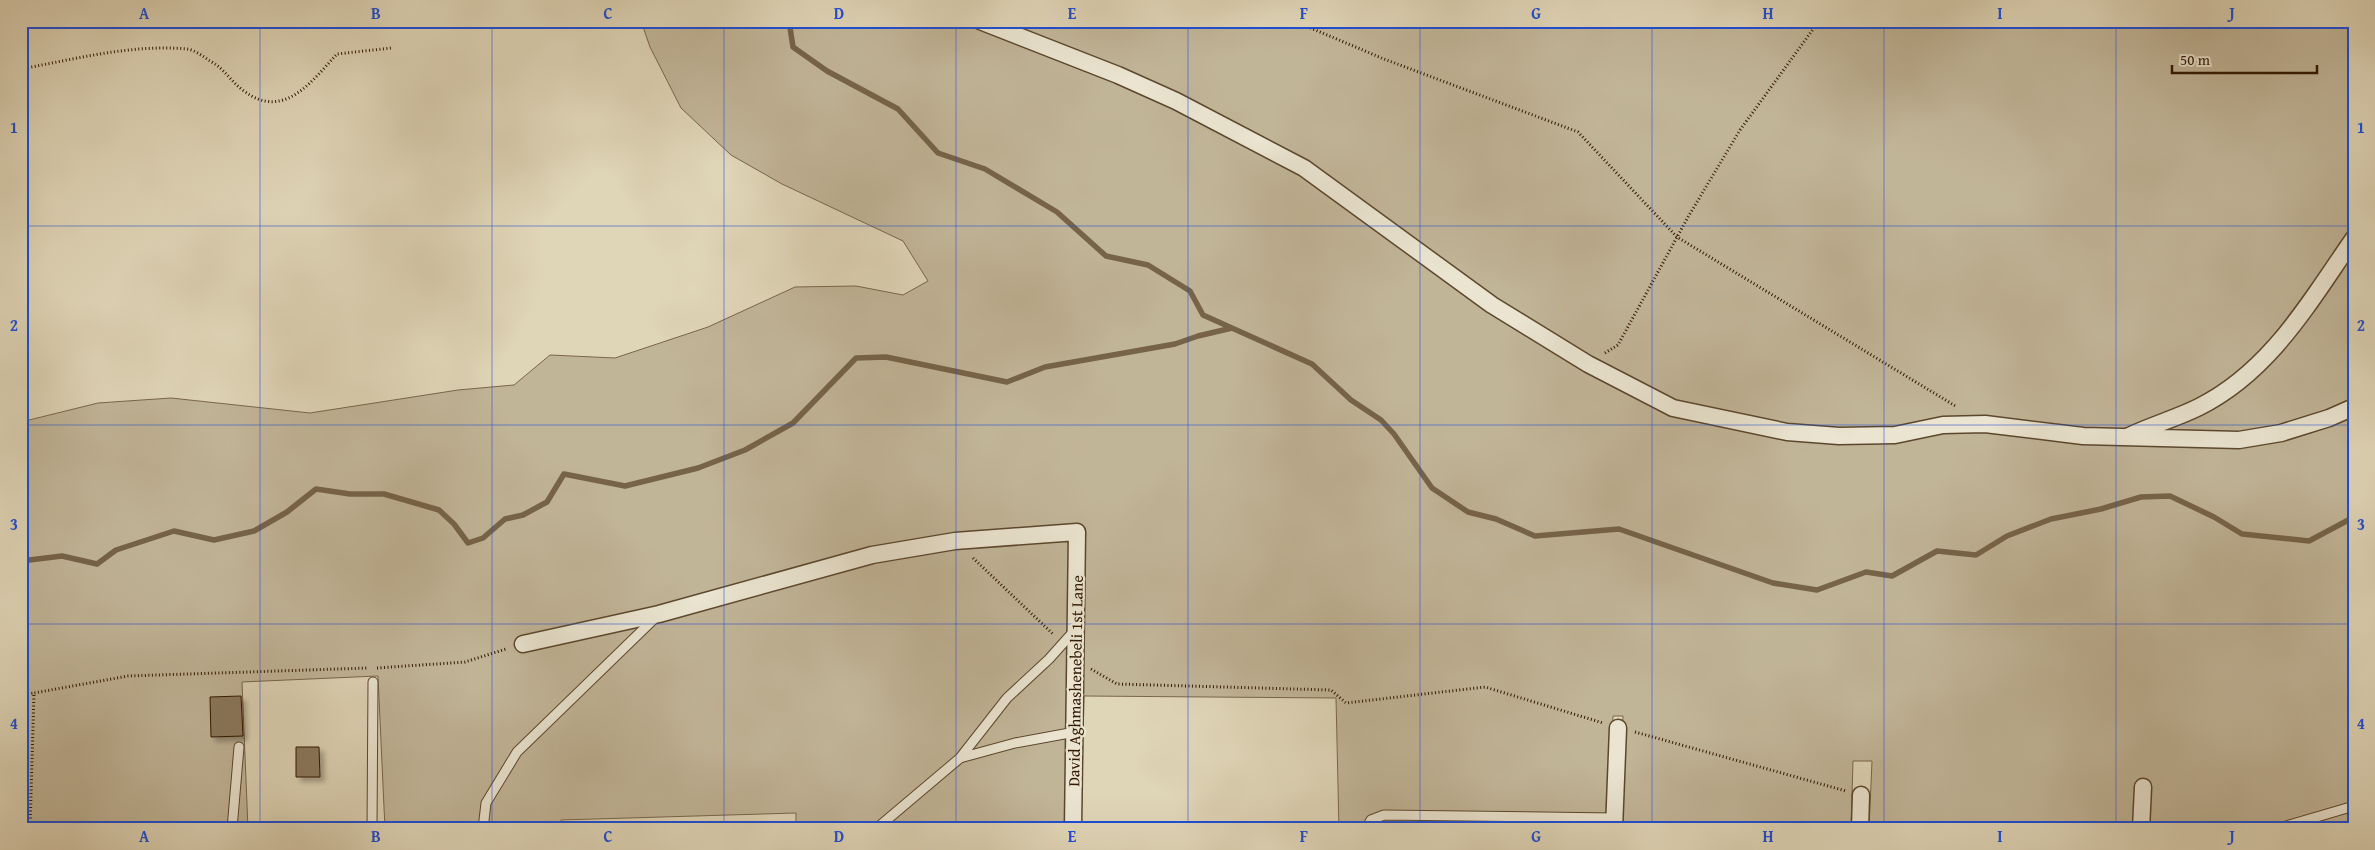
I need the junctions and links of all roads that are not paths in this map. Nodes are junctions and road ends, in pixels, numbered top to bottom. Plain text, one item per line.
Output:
1 (980, 21) edge
2 (2354, 238) edge
3 (2354, 407) edge
4 (2126, 438) junction
5 (659, 614) junction
6 (1076, 628) junction
7 (523, 644) road end
8 (373, 682) dead end
9 (1618, 728) road end
10 (1075, 732) junction
11 (239, 747) dead end
12 (960, 758) junction
13 (2143, 787) dead end
14 (1861, 795) road end
15 (2354, 806) edge
16 (1614, 824) edge
17 (232, 829) edge
18 (372, 829) edge
19 (483, 829) edge
20 (876, 829) edge
21 (1073, 829) edge
22 (1366, 829) edge
23 (1860, 829) edge
24 (2141, 829) edge
25 (2276, 829) edge

1 - 4 street
2 - 4 street
3 - 4 street
5 - 6 street, David Aghmashenebeli 1st Lane
5 - 7 street
5 - 19 lane
6 - 10 street, David Aghmashenebeli 1st Lane
6 - 12 lane
8 - 18 lane
9 - 16 street
10 - 12 lane
10 - 21 street, David Aghmashenebeli 1st Lane
11 - 17 lane
12 - 20 lane
13 - 24 street
14 - 23 street
15 - 25 lane
16 - 22 lane

